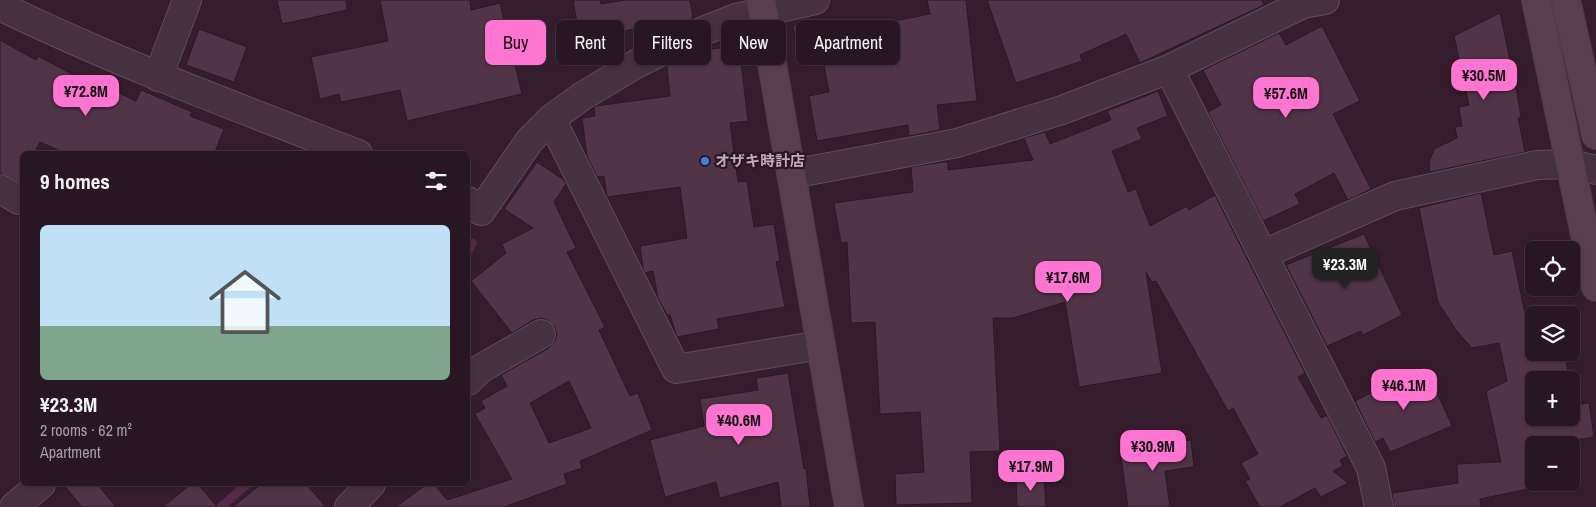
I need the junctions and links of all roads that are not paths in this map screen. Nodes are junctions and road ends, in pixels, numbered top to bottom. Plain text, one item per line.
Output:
1 (187, 0) edge
2 (815, 0) edge
3 (1536, 0) edge
4 (1566, 0) edge
5 (1309, 1) edge
6 (0, 6) edge
7 (762, 6) edge
8 (1169, 69) junction
9 (158, 77) junction
10 (551, 119) junction
11 (1596, 135) edge
12 (350, 151) edge
13 (1583, 167) edge
14 (792, 174) junction
15 (470, 202) edge
16 (1264, 254) junction
17 (1596, 287) edge
18 (541, 334) dead end
19 (821, 344) junction
20 (470, 379) edge
21 (39, 486) edge
22 (369, 486) edge
23 (14, 507) edge
24 (350, 507) edge
25 (849, 507) edge
26 (1379, 507) edge

1 - 9 street
2 - 7 street
3 - 13 street
4 - 11 street
5 - 8 street
6 - 9 street
7 - 10 street
7 - 14 street
8 - 14 street
8 - 16 street
9 - 12 street
10 - 15 street
10 - 19 street
13 - 16 street
13 - 17 street
14 - 19 street
16 - 26 street
18 - 20 street
19 - 25 street
21 - 23 street
22 - 24 street

